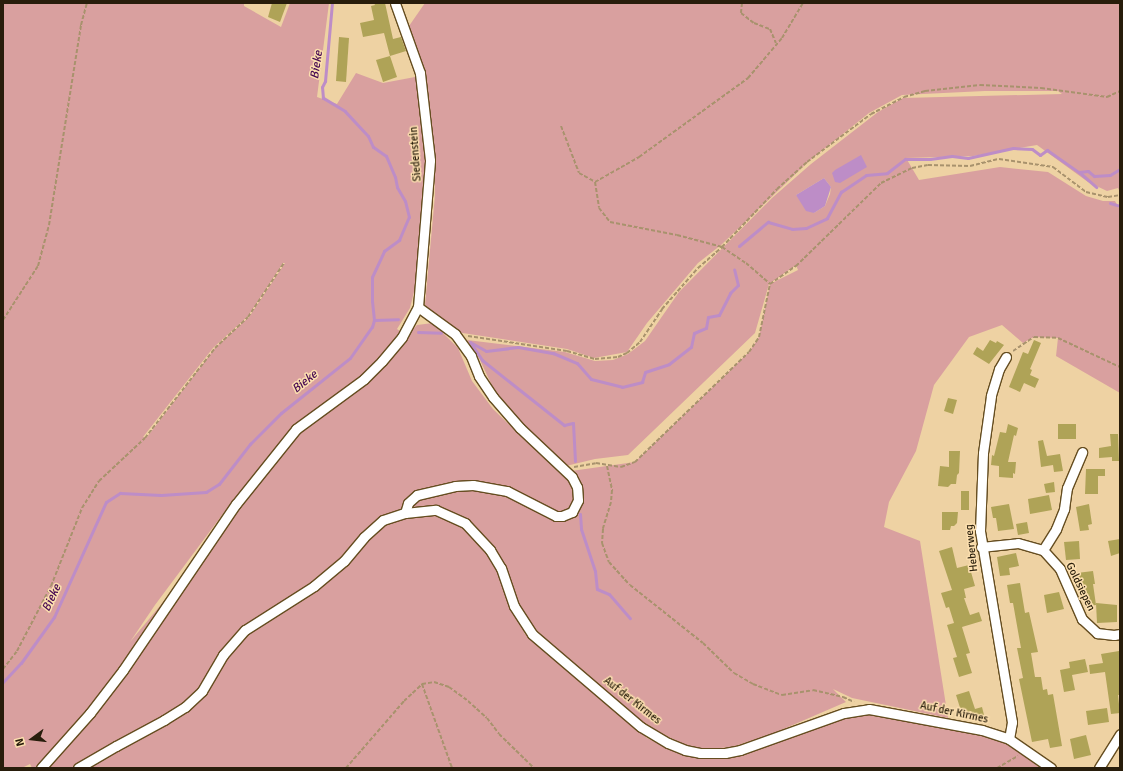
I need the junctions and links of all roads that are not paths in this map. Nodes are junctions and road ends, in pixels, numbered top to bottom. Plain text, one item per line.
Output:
1 (395, 3) edge
2 (418, 307) junction
3 (1006, 357) road end
4 (1082, 452) dead end
5 (405, 513) junction
6 (982, 547) junction
7 (1043, 550) junction
8 (1120, 634) edge
9 (1120, 734) edge
10 (1009, 739) junction
11 (41, 768) edge
12 (78, 768) edge
13 (1051, 768) edge
14 (1099, 768) edge

1 - 2 street, Siedenstein
2 - 5 street
2 - 11 street
3 - 6 street, Heberweg
4 - 7 street
5 - 10 street, Auf der Kirmes
5 - 12 street, Auf der Kirmes
6 - 7 street
6 - 10 street, Heberweg
7 - 8 street, Goldsiepen
9 - 14 street
10 - 13 street, Auf der Kirmes

